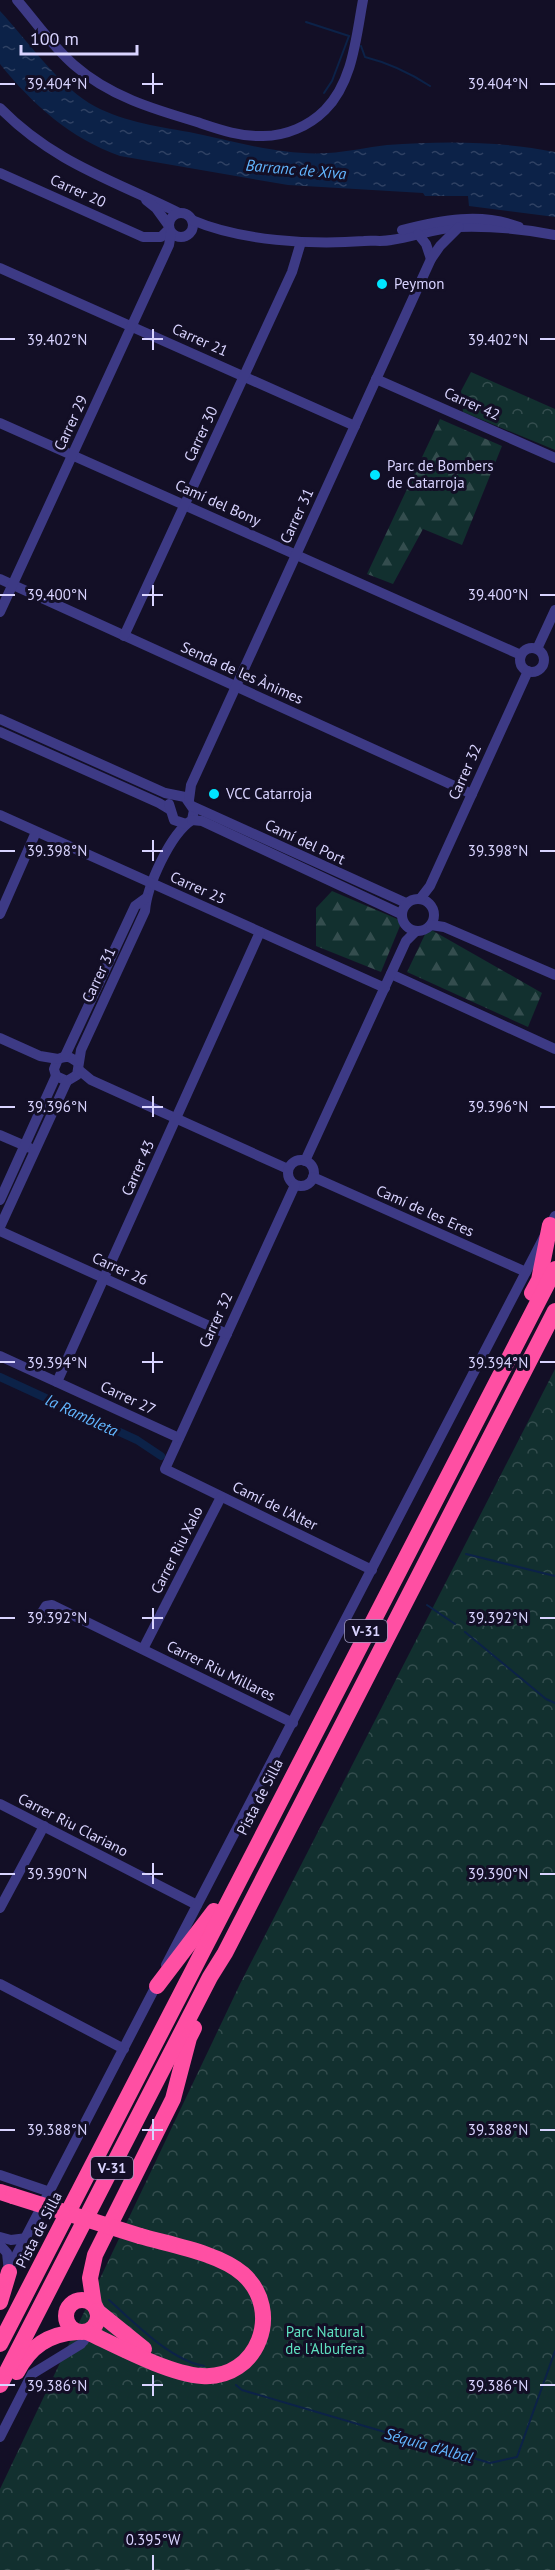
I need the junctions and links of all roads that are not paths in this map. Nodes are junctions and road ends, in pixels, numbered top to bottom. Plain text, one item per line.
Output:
1 (17, 0) edge
2 (363, 0) edge
3 (0, 108) edge
4 (0, 173) edge
5 (139, 195) junction
6 (179, 213) junction
7 (192, 225) junction
8 (459, 227) junction
9 (525, 230) junction
10 (173, 231) junction
11 (418, 234) junction
12 (555, 235) edge
13 (143, 237) junction
14 (368, 241) junction
15 (301, 242) junction
16 (168, 248) junction
17 (431, 259) junction
18 (0, 268) edge
19 (132, 326) junction
20 (244, 376) junction
21 (376, 379) junction
22 (0, 423) edge
23 (355, 426) junction
24 (72, 455) junction
25 (555, 458) edge
26 (185, 505) junction
27 (297, 554) junction
28 (0, 579) edge
29 (13, 585) junction
30 (555, 610) edge
31 (0, 612) edge
32 (124, 636) junction
33 (537, 649) junction
34 (521, 655) junction
35 (543, 665) junction
36 (555, 670) edge
37 (528, 671) junction
38 (236, 686) junction
39 (0, 719) edge
40 (0, 732) edge
41 (472, 794) junction
42 (185, 799) junction
43 (169, 809) junction
44 (0, 815) edge
45 (174, 820) junction
46 (189, 822) junction
47 (36, 832) junction
48 (171, 843) junction
49 (152, 884) junction
50 (146, 898) junction
51 (425, 902) junction
52 (406, 903) junction
53 (0, 914) edge
54 (401, 914) junction
55 (433, 921) junction
56 (411, 929) junction
57 (260, 932) junction
58 (391, 974) junction
59 (555, 975) edge
60 (385, 988) junction
61 (0, 1038) edge
62 (555, 1049) edge
63 (58, 1065) junction
64 (74, 1073) junction
65 (176, 1118) junction
66 (0, 1135) edge
67 (30, 1148) junction
68 (305, 1161) junction
69 (288, 1169) junction
70 (313, 1177) junction
71 (295, 1185) junction
72 (0, 1200) edge
73 (553, 1220) edge
74 (0, 1229) edge
75 (555, 1269) edge
76 (526, 1272) junction
77 (104, 1278) junction
78 (555, 1311) edge
79 (227, 1334) junction
80 (0, 1356) edge
81 (502, 1369) junction
82 (57, 1382) junction
83 (179, 1438) junction
84 (165, 1469) joint
85 (221, 1497) junction
86 (372, 1570) junction
87 (41, 1614) dead end
88 (143, 1649) junction
89 (292, 1723) junction
90 (0, 1804) edge
91 (44, 1826) junction
92 (231, 1894) junction
93 (197, 1905) junction
94 (0, 1908) edge
95 (225, 1953) junction
96 (0, 1984) edge
97 (157, 1986) junction
98 (124, 2049) junction
99 (0, 2175) edge
100 (50, 2192) junction
101 (6, 2194) edge
102 (0, 2237) edge
103 (27, 2238) junction
104 (0, 2245) edge
105 (4, 2279) edge
106 (0, 2302) edge
107 (95, 2308) junction
108 (81, 2334) junction
109 (0, 2344) edge
110 (181, 2372) junction
111 (0, 2385) edge
112 (0, 2393) edge
113 (0, 2437) edge

1 - 2 street
3 - 5 street
4 - 13 street, Carrer 20
5 - 6 street
5 - 10 street
6 - 7 street
6 - 10 street
7 - 10 street
7 - 15 street
8 - 9 street
8 - 11 street
8 - 17 street, Carrer 31
9 - 12 street
9 - 14 street
10 - 13 street
10 - 16 street, Carrer 29
11 - 14 street
11 - 17 street
13 - 16 street, Carrer 20
14 - 15 street
15 - 20 street, Carrer 30
16 - 19 street, Carrer 29
17 - 21 street, Carrer 31
18 - 19 street, Carrer 21
19 - 20 street, Carrer 21
19 - 24 street, Carrer 29
20 - 23 street, Carrer 21
20 - 26 street, Carrer 30
21 - 23 street, Carrer 31
21 - 25 street, Carrer 42
22 - 24 street, Camí del Bony
23 - 27 street, Carrer 31
24 - 26 street, Camí del Bony
24 - 29 street, Carrer 29
26 - 27 street, Camí del Bony
26 - 32 street, Carrer 30
27 - 34 street, Camí del Bony
27 - 38 street, Carrer 31
28 - 29 street, Senda de les Ànimes
29 - 31 street, Carrer 29
29 - 32 street, Senda de les Ànimes
30 - 33 street
32 - 38 street, Senda de les Ànimes
33 - 34 street
33 - 35 street
34 - 37 street
35 - 36 street
35 - 37 street
37 - 41 street, Carrer 32
38 - 41 street, Senda de les Ànimes
38 - 42 street, Carrer 31
39 - 42 street, Camí del Port
40 - 43 street
41 - 51 street, Carrer 32
42 - 43 street
42 - 46 street
42 - 52 street, Camí del Port
43 - 45 street
44 - 47 street, Carrer 25
45 - 46 street
45 - 48 street, Carrer 31
46 - 48 street, Carrer 31
46 - 54 street, Camí del Port
47 - 49 street, Carrer 25
47 - 53 street
48 - 49 street, Carrer 31
49 - 50 street, Carrer 31
49 - 57 street, Carrer 25
50 - 63 street, Carrer 31
50 - 64 street, Carrer 31
51 - 52 street
51 - 55 street
52 - 54 street
54 - 56 street
55 - 56 street
55 - 59 street
56 - 58 street
57 - 60 street, Carrer 25
57 - 65 street, Carrer 43
58 - 60 street
58 - 62 street
60 - 68 street
61 - 63 street
63 - 64 street
63 - 64 street
63 - 67 street, Carrer 31
64 - 65 street
64 - 67 street, Carrer 31
65 - 69 street
65 - 77 street, Carrer 43
66 - 67 street
67 - 72 street, Carrer 31
67 - 74 street, Carrer 31
68 - 69 street
68 - 70 street
69 - 71 street
70 - 71 street
70 - 76 street, Camí de les Eres
71 - 79 street, Carrer 32
73 - 76 street
73 - 81 highway
74 - 77 street, Carrer 26
75 - 81 highway, Pista de Silla / V-31
76 - 86 street
77 - 79 street, Carrer 26
77 - 82 street, Carrer 43
78 - 95 highway, V-31
79 - 83 street, Carrer 32
80 - 82 street, Carrer 27
81 - 92 highway, Pista de Silla / V-31
82 - 83 street, Carrer 27
83 - 84 street, Carrer 32
84 - 85 street, Camí de l'Alter
85 - 86 street, Camí de l'Alter
85 - 88 street, Carrer Riu Xalo
86 - 89 street
87 - 88 street, Carrer Riu Millares
88 - 89 street, Carrer Riu Millares
89 - 93 street
90 - 91 street, Carrer Riu Clariano
91 - 93 street, Carrer Riu Clariano
91 - 94 street
92 - 97 highway
92 - 109 highway, Pista de Silla / V-31
93 - 97 street
95 - 107 highway
95 - 111 highway, V-31
96 - 98 street
97 - 98 street
98 - 100 street
99 - 100 street
100 - 103 street
101 - 110 highway, bridge
102 - 103 street
103 - 105 street
104 - 105 street
105 - 106 highway
107 - 108 highway
107 - 108 highway
107 - 110 highway
108 - 110 highway
108 - 112 highway
108 - 113 street

